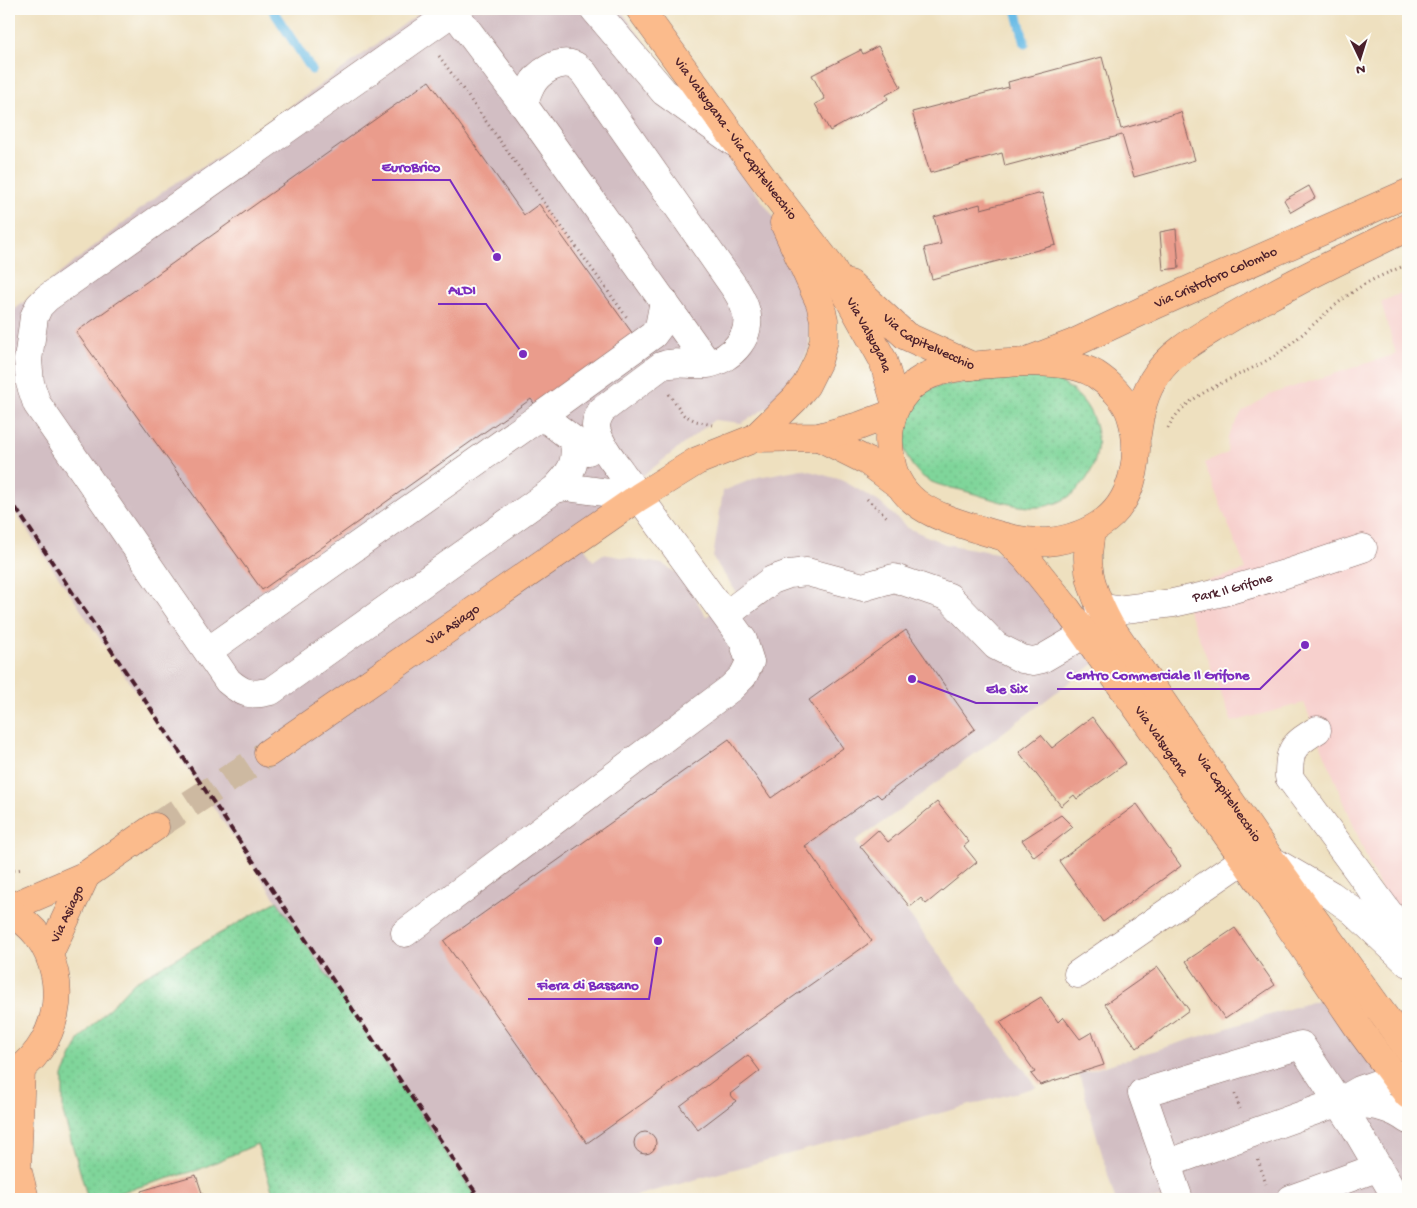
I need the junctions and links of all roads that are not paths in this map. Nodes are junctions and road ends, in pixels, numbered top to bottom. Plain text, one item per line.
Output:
1 (594, 9) edge
2 (640, 9) edge
3 (455, 10) edge
4 (523, 104) junction
5 (743, 149) junction
6 (765, 181) junction
7 (1408, 193) edge
8 (1408, 227) edge
9 (832, 268) junction
10 (664, 301) junction
11 (1025, 362) junction
12 (708, 364) junction
13 (972, 366) junction
14 (894, 410) junction
15 (538, 418) junction
16 (819, 437) junction
17 (755, 438) junction
18 (1136, 440) junction
19 (574, 441) junction
20 (620, 472) junction
21 (899, 485) junction
22 (555, 489) junction
23 (638, 497) junction
24 (1092, 530) junction
25 (1006, 538) junction
26 (1363, 548) dead end
27 (1099, 607) junction
28 (726, 615) junction
29 (1086, 634) junction
30 (208, 651) junction
31 (1317, 730) dead end
32 (268, 753) tunnel mouth
33 (156, 827) tunnel mouth
34 (1260, 856) junction
35 (86, 875) junction
36 (9, 910) edge
37 (405, 933) dead end
38 (1408, 939) edge
39 (49, 954) junction
40 (1408, 962) edge
41 (1078, 974) dead end
42 (1408, 1049) edge
43 (15, 1074) edge
44 (1403, 1082) edge
45 (1339, 1102) junction
46 (1408, 1120) edge
47 (13, 1163) edge
48 (1166, 1164) junction
49 (1379, 1167) junction
50 (1300, 1198) edge
51 (25, 1199) edge
52 (1179, 1199) edge
53 (1397, 1199) edge

1 - 5 lane
2 - 5 main road, Via Valsugana - Via Capitelvecchio
3 - 4 lane
3 - 30 lane
4 - 10 lane
4 - 12 lane
5 - 6 main road, Via Valsugana - Via Capitelvecchio
6 - 9 main road, Via Valsugana - Via Capitelvecchio
6 - 17 main road
7 - 11 main road, Via Cristoforo Colombo
8 - 18 main road
9 - 13 main road, Via Capitelvecchio
9 - 14 main road, Via Valsugana
10 - 12 lane
10 - 15 lane
11 - 13 main road, Via Capitelvecchio
11 - 18 main road, Via Capitelvecchio
12 - 20 lane
13 - 14 main road
14 - 16 main road
14 - 21 main road, Via Valsugana
15 - 19 lane
15 - 30 lane
16 - 17 main road
16 - 21 main road
17 - 23 main road, Via Asiago
18 - 24 main road, Via Capitelvecchio
19 - 20 lane
19 - 22 lane
20 - 23 lane
21 - 25 main road, Via Valsugana
22 - 23 lane
22 - 30 lane
23 - 28 lane
23 - 32 main road, Via Asiago
24 - 25 main road, Via Capitelvecchio
24 - 27 main road, Via Capitelvecchio
25 - 29 main road, Via Valsugana
26 - 27 lane, Park Il Grifone
27 - 34 main road, Via Capitelvecchio
28 - 29 lane
28 - 37 lane
29 - 34 main road, Via Valsugana
31 - 38 lane
33 - 35 main road, Via Asiago
34 - 40 lane
34 - 41 lane
34 - 42 main road, Via Capitelvecchio
34 - 44 main road, Via Valsugana
35 - 36 main road, Via Asiago
35 - 39 main road, Via Asiago
36 - 39 main road, Via Asiago
39 - 43 main road, Via Asiago
43 - 47 main road, Via Asiago
44 - 45 lane
45 - 46 lane
45 - 48 lane
45 - 48 lane
45 - 49 lane
47 - 51 main road, Via Asiago
48 - 52 lane
49 - 50 lane
49 - 53 lane

